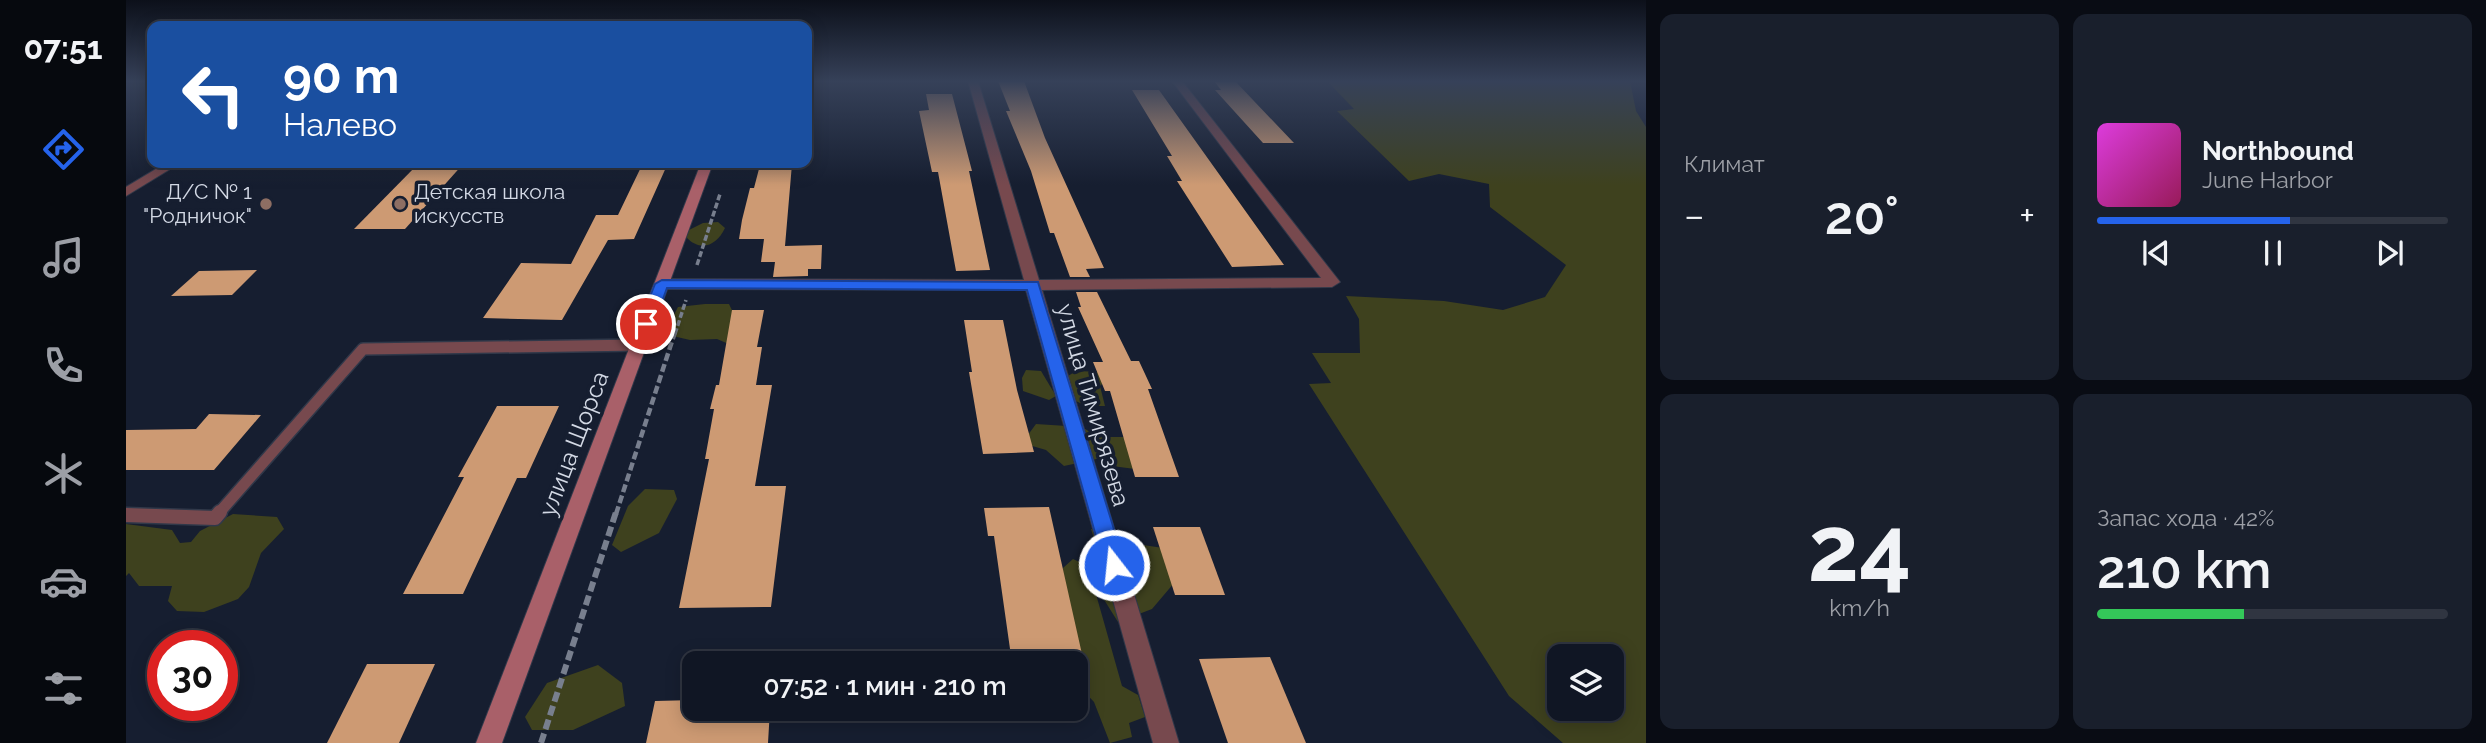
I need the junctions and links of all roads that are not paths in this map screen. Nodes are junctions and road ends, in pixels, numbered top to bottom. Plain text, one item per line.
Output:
1 (983, 116) edge
2 (1204, 116) edge
3 (166, 168) edge
4 (705, 168) edge
5 (126, 192) edge
6 (662, 284) junction
7 (1033, 285) junction
8 (639, 345) junction
9 (126, 515) edge
10 (489, 743) edge
11 (1166, 743) edge

1 - 7 street, улица Тимирязева
2 - 7 street
3 - 5 street
4 - 6 street, улица Щорса
6 - 7 street
6 - 8 street, улица Щорса
7 - 11 street, улица Тимирязева
8 - 9 lane
8 - 10 street, улица Щорса

